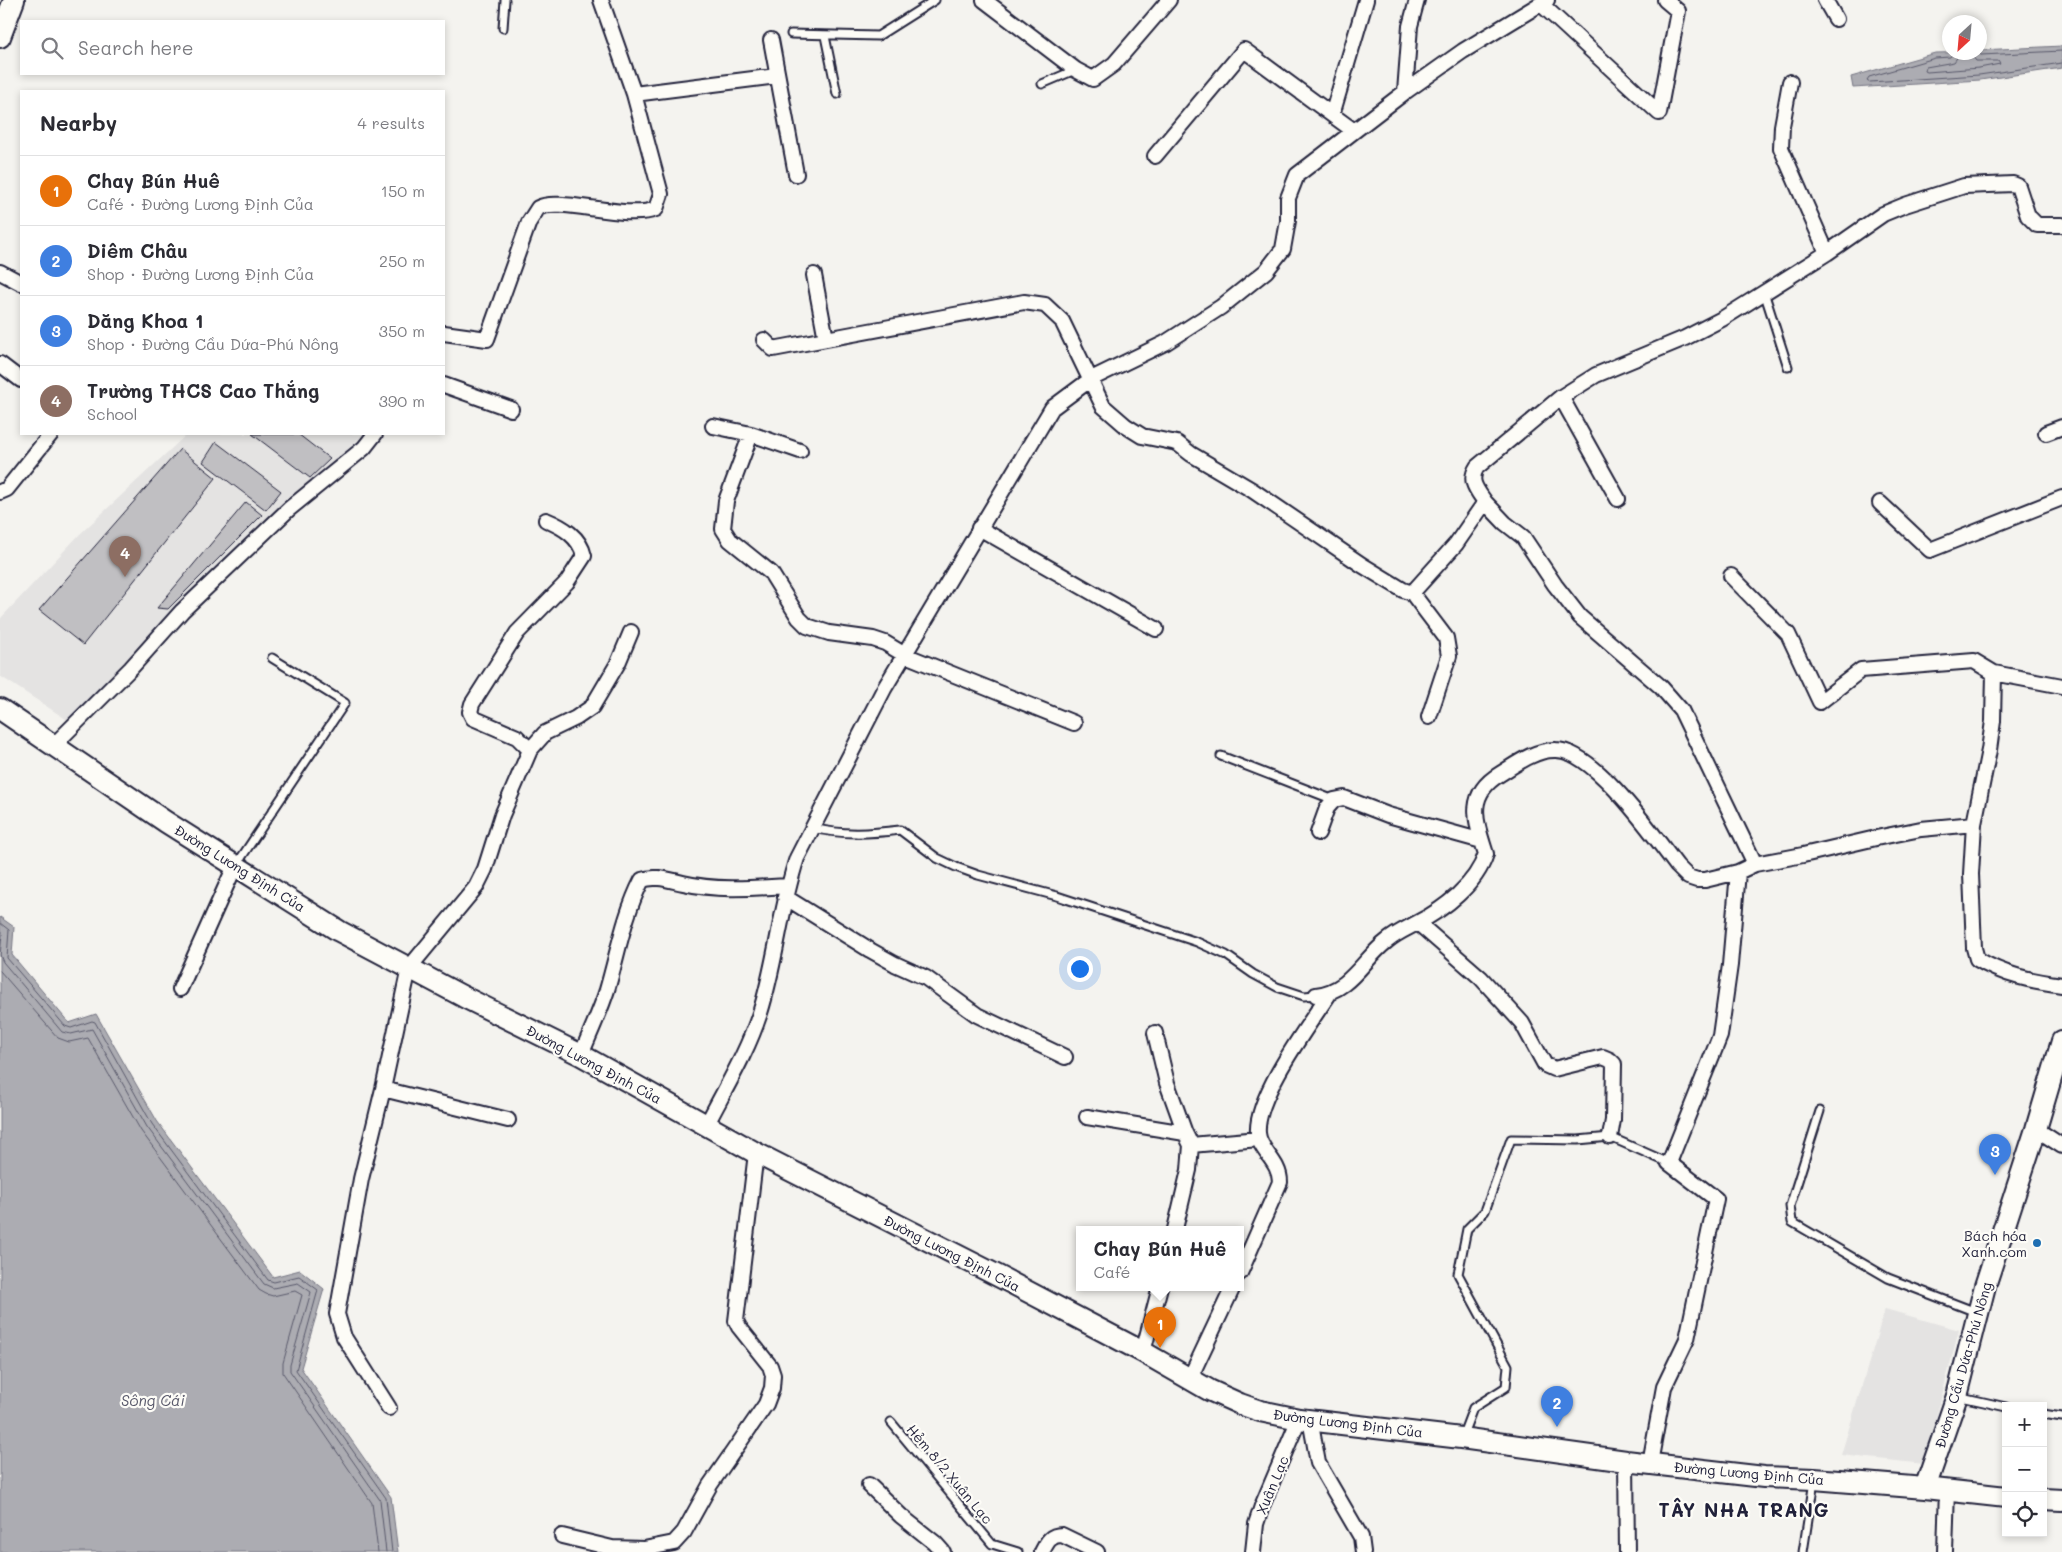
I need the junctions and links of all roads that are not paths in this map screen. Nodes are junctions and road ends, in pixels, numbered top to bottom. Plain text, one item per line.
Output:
1 (505, 0) edge
2 (601, 0) edge
3 (935, 0) edge
4 (984, 0) edge
5 (1169, 0) edge
6 (1366, 0) edge
7 (1417, 0) edge
8 (1665, 0) edge
9 (1825, 0) edge
10 (9, 2) edge
11 (1544, 2) edge
12 (1836, 19) dead end
13 (503, 28) dead end
14 (791, 34) dead end
15 (825, 36) junction
16 (0, 37) edge
17 (771, 40) dead end
18 (1076, 70) junction
19 (777, 76) junction
20 (1790, 82) dead end
21 (1042, 84) dead end
22 (1406, 92) junction
23 (634, 94) junction
24 (837, 94) dead end
25 (1332, 115) junction
26 (1354, 131) junction
27 (1155, 156) dead end
28 (796, 174) dead end
29 (2062, 225) edge
30 (1827, 252) junction
31 (0, 272) edge
32 (814, 275) dead end
33 (20, 282) edge
34 (1764, 292) junction
35 (445, 333) edge
36 (826, 339) junction
37 (764, 340) dead end
38 (0, 364) edge
39 (1788, 367) dead end
40 (20, 379) edge
41 (1092, 379) junction
42 (445, 385) edge
43 (1561, 397) junction
44 (511, 409) dead end
45 (713, 426) dead end
46 (2062, 427) edge
47 (2046, 432) dead end
48 (751, 434) junction
49 (49, 435) edge
50 (374, 435) edge
51 (800, 451) dead end
52 (0, 492) edge
53 (2062, 498) edge
54 (1618, 499) dead end
55 (1485, 502) junction
56 (1880, 503) dead end
57 (546, 520) dead end
58 (980, 528) junction
59 (1731, 576) dead end
60 (1412, 592) junction
61 (1156, 629) dead end
62 (631, 632) dead end
63 (905, 655) junction
64 (272, 658) dead end
65 (1994, 673) junction
66 (2062, 686) edge
67 (0, 709) edge
68 (1429, 716) dead end
69 (1074, 723) dead end
70 (54, 745) junction
71 (530, 750) junction
72 (1221, 756) dead end
73 (1334, 800) junction
74 (1974, 824) junction
75 (812, 828) junction
76 (1318, 833) dead end
77 (1482, 841) junction
78 (1755, 864) junction
79 (236, 866) junction
80 (1738, 872) junction
81 (786, 891) junction
82 (1418, 923) junction
83 (408, 968) junction
84 (2062, 985) edge
85 (180, 988) dead end
86 (1322, 995) junction
87 (1155, 1033) dead end
88 (2062, 1041) edge
89 (581, 1055) junction
90 (1065, 1057) dead end
91 (383, 1089) junction
92 (1820, 1111) dead end
93 (1087, 1117) dead end
94 (508, 1120) dead end
95 (706, 1126) junction
96 (2036, 1129) junction
97 (1610, 1137) junction
98 (1188, 1139) junction
99 (1259, 1139) junction
100 (2062, 1146) edge
101 (756, 1153) junction
102 (1669, 1163) junction
103 (1176, 1226) edge
104 (1244, 1264) edge
105 (1159, 1291) edge
106 (1231, 1291) edge
107 (1978, 1313) junction
108 (1142, 1352) junction
109 (1190, 1378) junction
110 (1956, 1396) junction
111 (2002, 1407) edge
112 (389, 1408) dead end
113 (2047, 1415) edge
114 (2062, 1417) edge
115 (1304, 1419) junction
116 (891, 1422) dead end
117 (1462, 1438) junction
118 (1626, 1461) junction
119 (1650, 1463) junction
120 (1814, 1478) junction
121 (869, 1485) dead end
122 (1925, 1488) junction
123 (1946, 1489) junction
124 (2002, 1496) edge
125 (2047, 1499) edge
126 (2062, 1500) edge
127 (562, 1536) dead end
128 (650, 1550) edge
129 (943, 1552) edge
130 (1018, 1552) edge
131 (1042, 1552) edge
132 (1097, 1552) edge
133 (1253, 1552) edge
134 (1363, 1552) edge
135 (1627, 1552) edge
136 (1803, 1552) edge
137 (1945, 1552) edge

1 - 13 lane
2 - 23 street
3 - 15 lane
4 - 18 street
5 - 18 street
6 - 25 street
7 - 22 street
8 - 11 street
9 - 12 street
10 - 16 street
11 - 22 street
14 - 15 lane
15 - 24 lane
17 - 19 street
18 - 21 lane
19 - 23 street
19 - 28 street
20 - 30 street
22 - 26 street
23 - 35 street
25 - 26 street
25 - 27 street
26 - 41 street
29 - 30 street
30 - 34 street
31 - 33 street
32 - 36 street
34 - 39 lane
34 - 43 street
36 - 37 street
36 - 41 street
38 - 40 street
41 - 58 street
41 - 60 street
42 - 44 street
43 - 54 street
43 - 55 street
45 - 48 street
46 - 47 street
48 - 51 street
48 - 63 street
49 - 52 street
50 - 70 street
53 - 56 street
55 - 60 street
55 - 78 street
57 - 71 street
58 - 61 street
58 - 63 street
59 - 65 street
60 - 68 street
62 - 71 street
63 - 69 street
63 - 75 street
64 - 79 lane
65 - 66 street
65 - 74 street
67 - 70 street, Đường Lương Định Của
70 - 79 street, Đường Lương Định Của
71 - 83 street
72 - 73 lane
73 - 76 street
73 - 77 street
74 - 78 street
74 - 84 street
75 - 81 street
75 - 86 lane
77 - 80 street
77 - 82 street
78 - 80 street
79 - 83 street, Đường Lương Định Của
79 - 85 street
80 - 102 street
81 - 89 street
81 - 90 street
81 - 95 street
82 - 86 street
82 - 97 street
83 - 89 street, Đường Lương Định Của
83 - 91 street
86 - 99 street
87 - 98 street
88 - 96 street, Đường Cầu Dứa-Phú Nông
89 - 95 street, Đường Lương Định Của
91 - 94 street
91 - 112 street
92 - 107 lane
93 - 98 street
95 - 101 street, Đường Lương Định Của
96 - 100 street
96 - 107 street, Đường Cầu Dứa-Phú Nông
97 - 102 lane
97 - 117 lane
98 - 99 street
98 - 103 street
99 - 104 street
101 - 108 street, Đường Lương Định Của
101 - 128 street
102 - 119 street
105 - 108 street
106 - 109 street
107 - 110 street, Đường Cầu Dứa-Phú Nông
108 - 109 street, Đường Lương Định Của
109 - 115 street, Đường Lương Định Của
110 - 111 lane
110 - 122 street, Đường Cầu Dứa-Phú Nông
113 - 114 lane
115 - 117 street, Đường Lương Định Của
115 - 133 street, Xuân Lạc
115 - 134 street
116 - 130 lane, Hẻm 8/2 Xuân Lạc
117 - 118 street, Đường Lương Định Của
118 - 119 street, Đường Lương Định Của
118 - 135 street
119 - 120 street, Đường Lương Định Của
120 - 122 street, Đường Lương Định Của
120 - 136 lane
121 - 129 street
122 - 123 street, Đường Lương Định Của
123 - 124 street, Đường Lương Định Của
123 - 137 street
125 - 126 street
127 - 128 street
131 - 132 street

